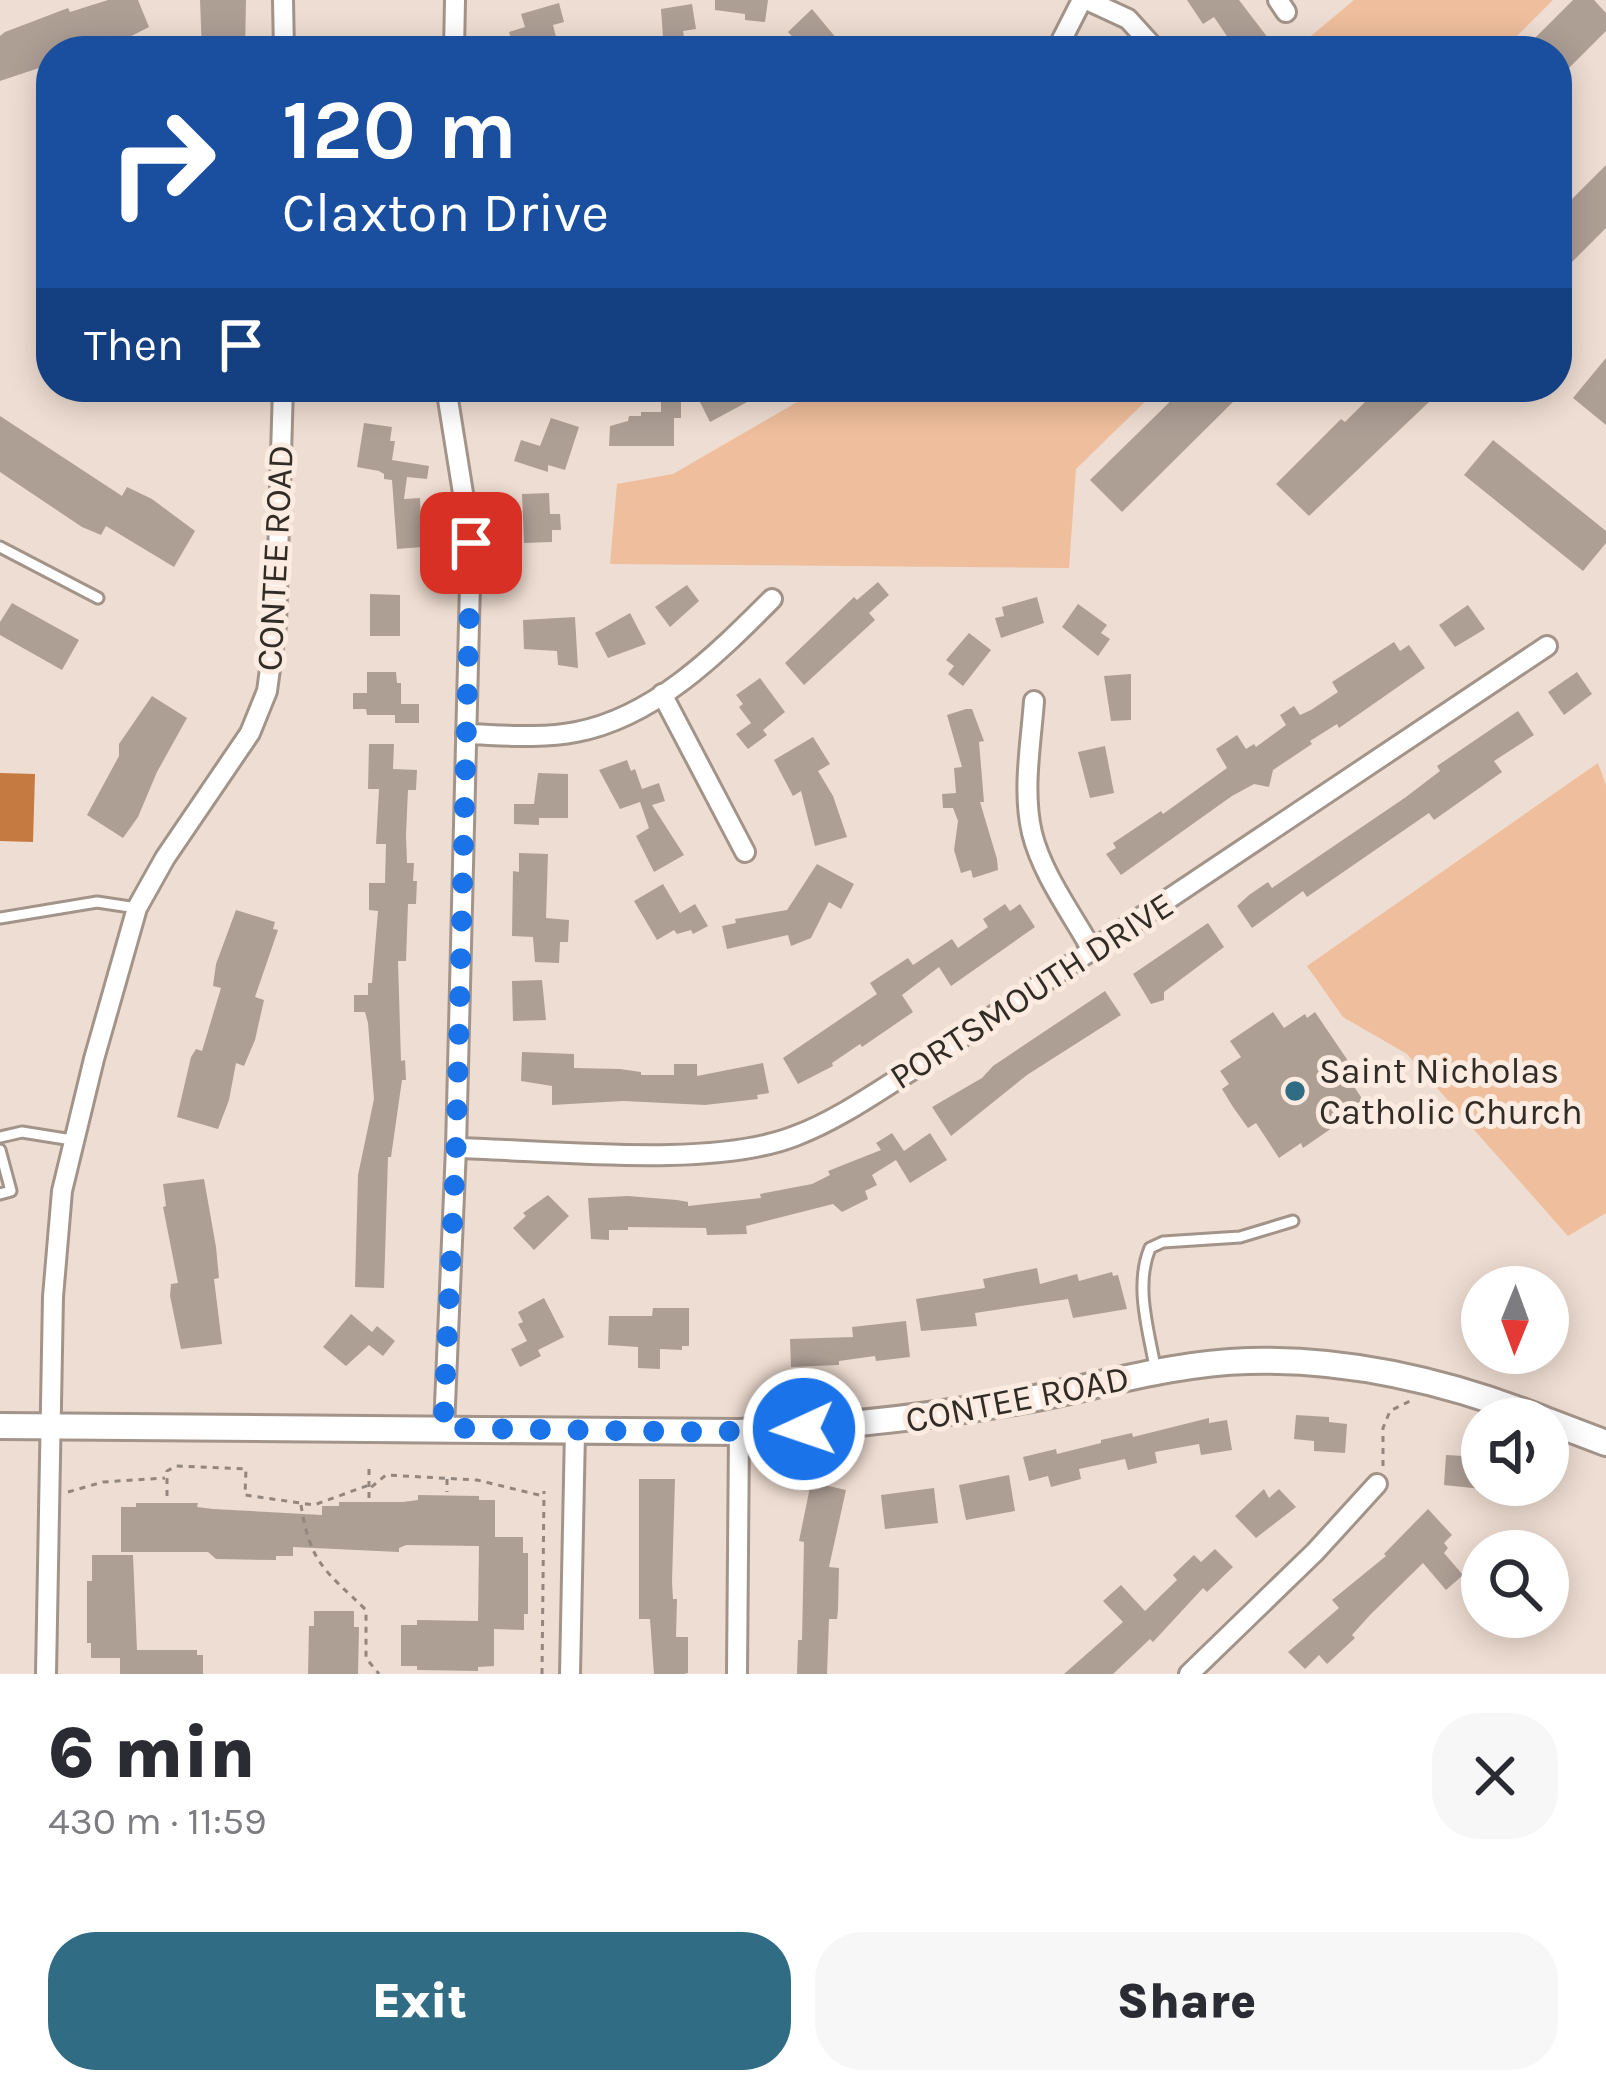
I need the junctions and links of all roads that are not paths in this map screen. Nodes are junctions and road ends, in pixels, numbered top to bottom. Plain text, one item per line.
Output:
1 (284, 0) edge
2 (455, 0) edge
3 (1084, 0) edge
4 (284, 36) edge
5 (454, 36) edge
6 (1064, 36) edge
7 (1143, 36) edge
8 (283, 402) edge
9 (448, 402) edge
10 (0, 547) edge
11 (98, 598) dead end
12 (772, 599) dead end
13 (1547, 646) dead end
14 (662, 694) junction
15 (1034, 701) dead end
16 (466, 734) junction
17 (745, 852) dead end
18 (137, 908) junction
19 (0, 918) edge
20 (1092, 950) junction
21 (0, 1138) edge
22 (72, 1140) junction
23 (456, 1148) junction
24 (0, 1150) edge
25 (0, 1194) edge
26 (1293, 1221) dead end
27 (1156, 1372) junction
28 (1484, 1398) edge
29 (0, 1426) edge
30 (50, 1426) junction
31 (443, 1428) junction
32 (1569, 1429) edge
33 (575, 1431) junction
34 (739, 1432) junction
35 (1606, 1443) edge
36 (1377, 1484) road end
37 (46, 1674) edge
38 (570, 1674) edge
39 (737, 1674) edge
40 (1190, 1674) edge

1 - 4 street
2 - 5 street
3 - 6 street
3 - 7 street
8 - 18 street, CONTEE ROAD
9 - 16 street
10 - 11 lane
12 - 14 street
13 - 20 street, PORTSMOUTH DRIVE
14 - 16 street
14 - 17 street
15 - 20 street
16 - 23 street
18 - 19 lane
18 - 22 street, CONTEE ROAD
20 - 23 street, PORTSMOUTH DRIVE
21 - 22 lane
22 - 30 street, CONTEE ROAD
23 - 31 street
24 - 25 lane
26 - 27 lane
27 - 28 street, CONTEE ROAD
27 - 34 street, CONTEE ROAD
29 - 30 street, CONTEE ROAD
30 - 31 street, CONTEE ROAD
30 - 37 street
31 - 33 street, CONTEE ROAD
32 - 35 street, CONTEE ROAD
33 - 34 street, CONTEE ROAD
33 - 38 street
34 - 39 street
36 - 40 street

